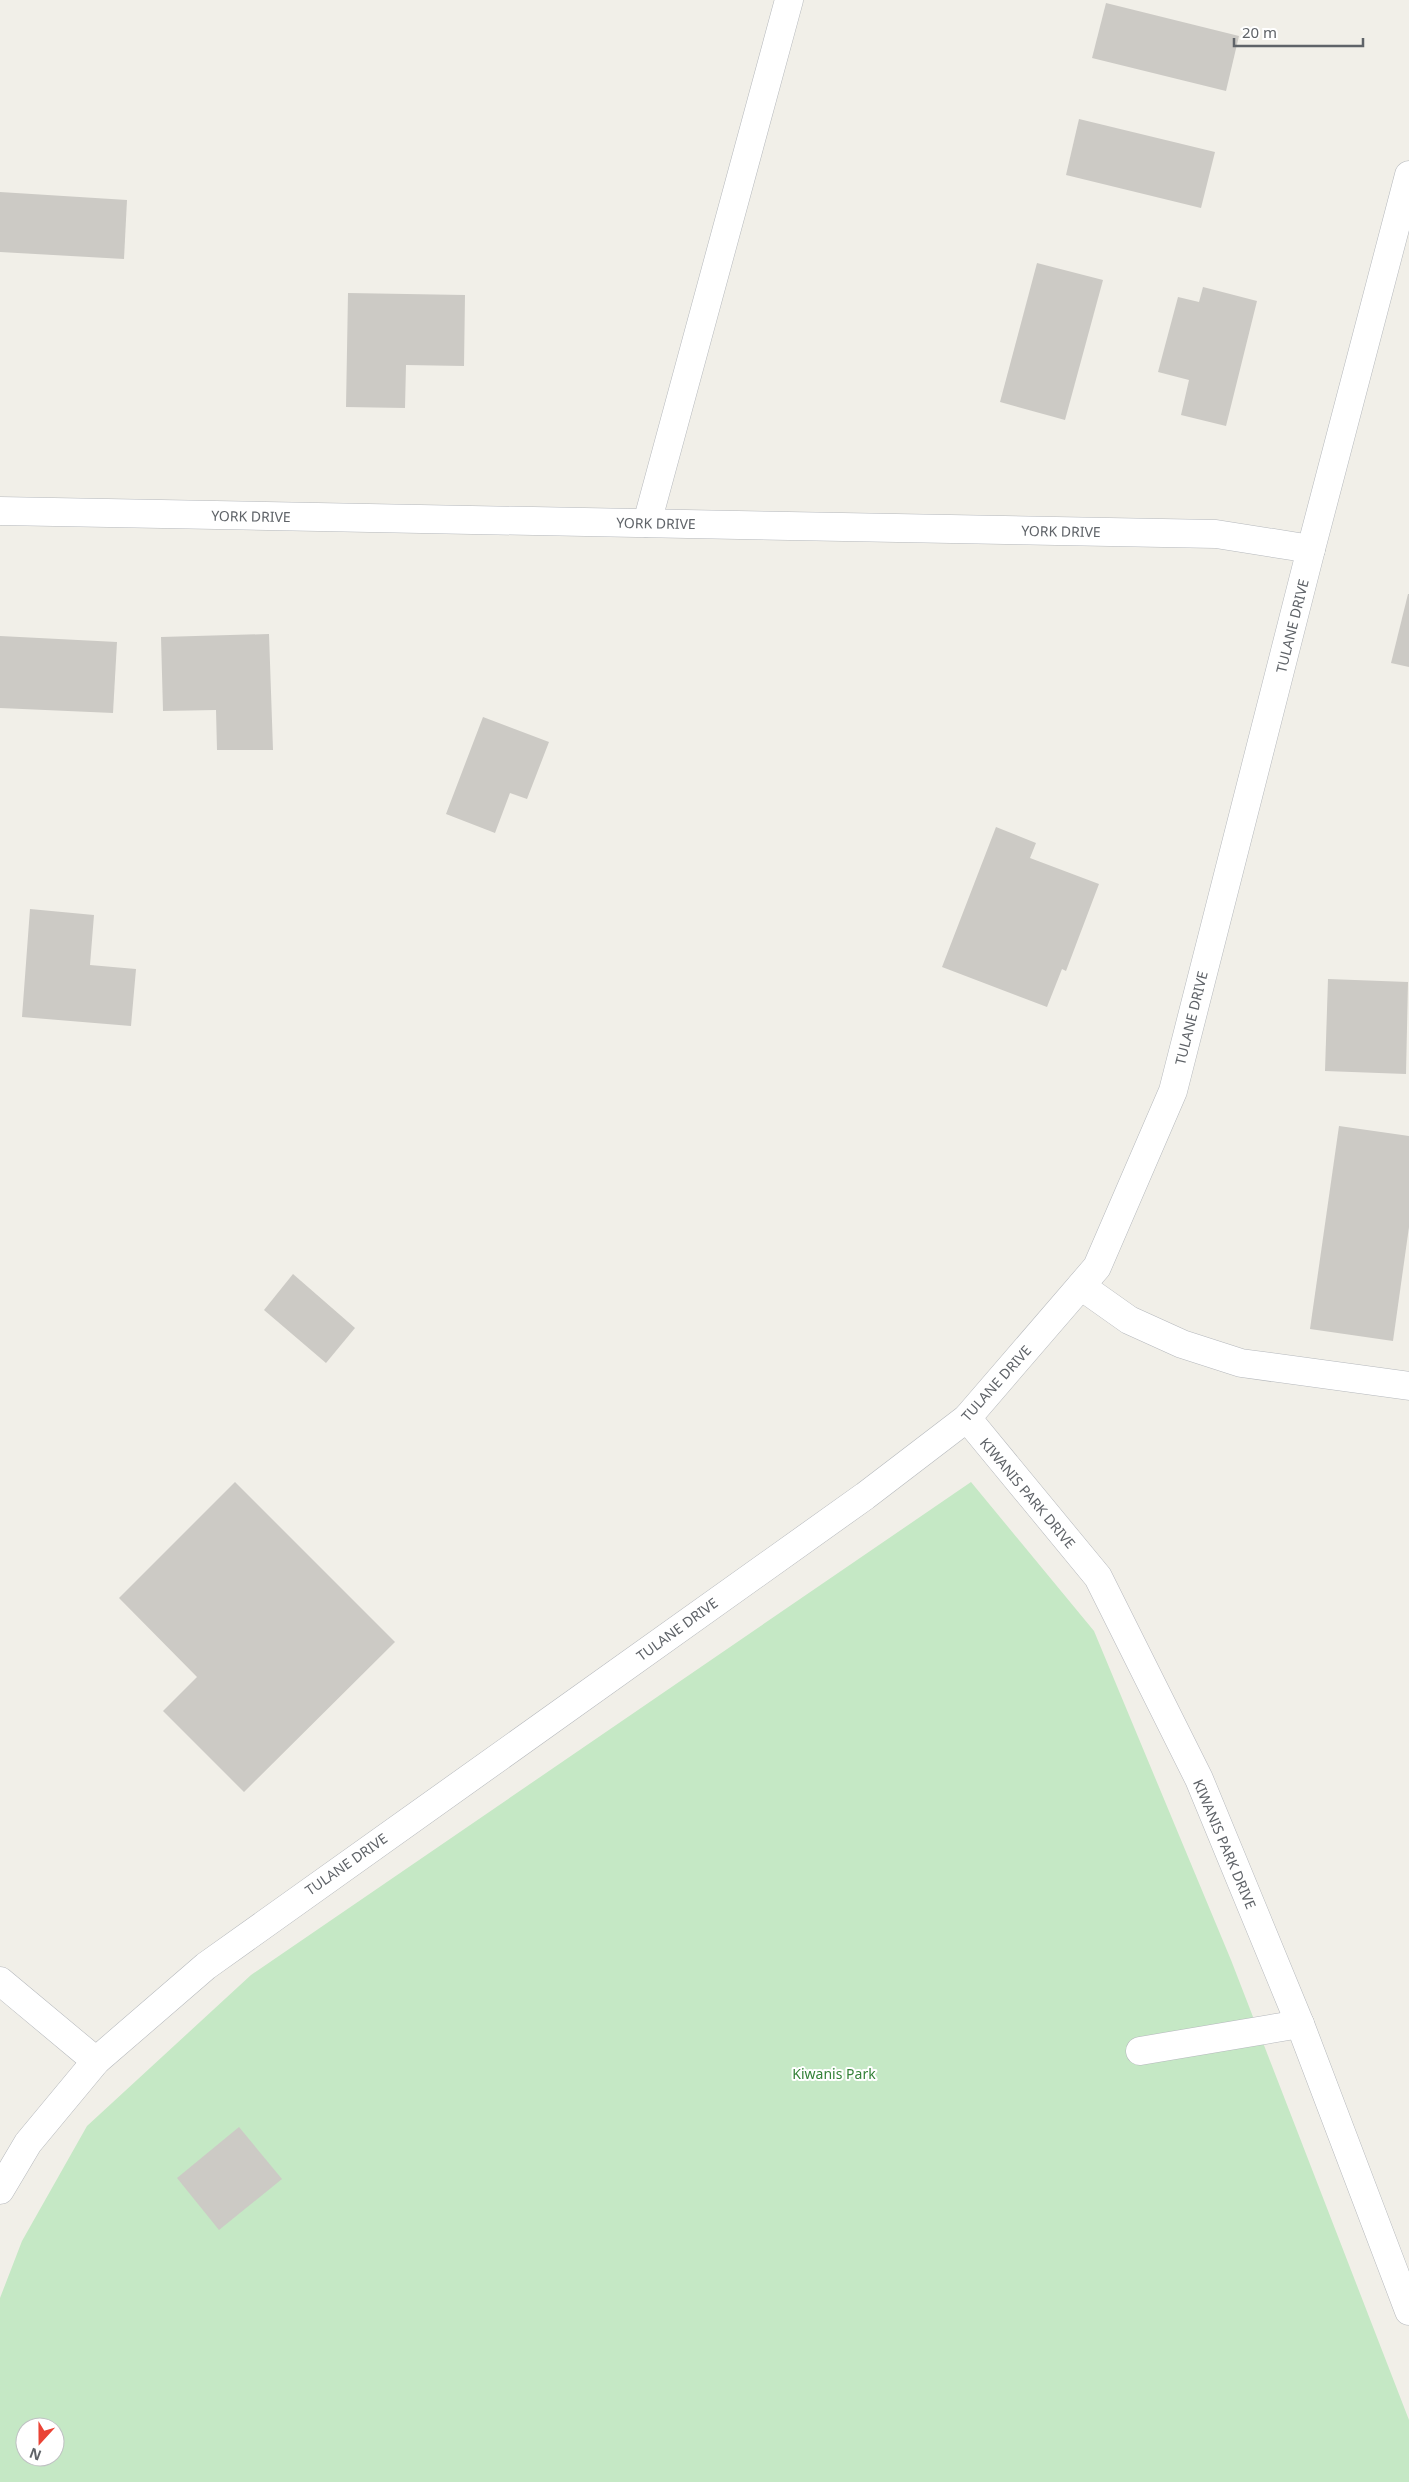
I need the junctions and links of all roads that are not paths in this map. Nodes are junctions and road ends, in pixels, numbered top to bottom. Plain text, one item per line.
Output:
1 (789, 0) edge
2 (1409, 175) edge
3 (0, 511) edge
4 (648, 523) junction
5 (1311, 549) junction
6 (1081, 1286) junction
7 (1409, 1386) edge
8 (966, 1418) junction
9 (0, 1982) edge
10 (1300, 2024) junction
11 (1140, 2052) dead end
12 (96, 2061) junction
13 (0, 2190) edge
14 (1409, 2311) edge

1 - 4 street
2 - 5 street, TULANE DRIVE
3 - 4 street, YORK DRIVE
4 - 5 street, YORK DRIVE
5 - 6 street, TULANE DRIVE
6 - 7 street
6 - 8 street, TULANE DRIVE
8 - 10 street, KIWANIS PARK DRIVE
8 - 12 street, TULANE DRIVE
9 - 12 street
10 - 11 street
10 - 14 street, KIWANIS PARK DRIVE
12 - 13 street, TULANE DRIVE

